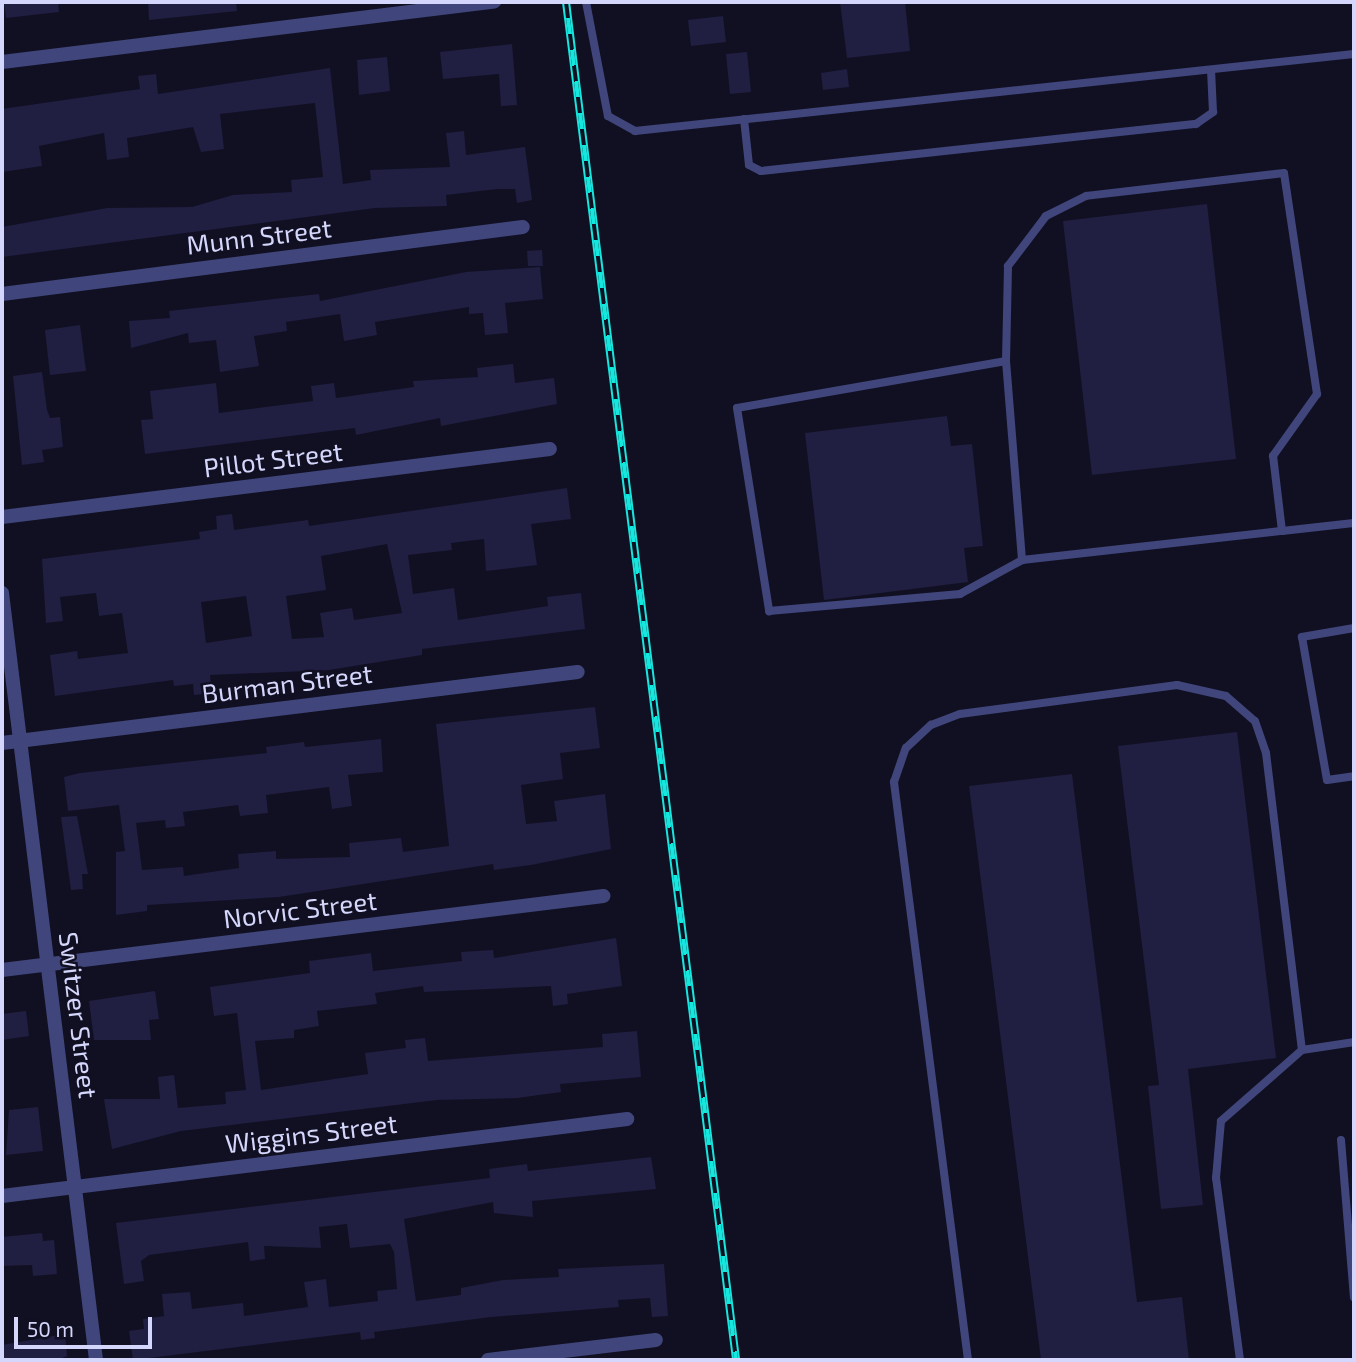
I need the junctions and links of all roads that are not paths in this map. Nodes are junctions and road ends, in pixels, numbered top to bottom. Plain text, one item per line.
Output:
1 (494, 2) edge
2 (586, 2) edge
3 (1354, 54) edge
4 (2, 62) edge
5 (1211, 70) junction
6 (744, 119) junction
7 (523, 228) dead end
8 (2, 293) edge
9 (1006, 361) junction
10 (550, 449) dead end
11 (2, 517) edge
12 (1354, 523) edge
13 (1282, 531) junction
14 (1023, 560) junction
15 (2, 593) edge
16 (1354, 628) edge
17 (578, 672) dead end
18 (20, 741) junction
19 (2, 743) edge
20 (1354, 776) edge
21 (603, 895) dead end
22 (48, 964) junction
23 (2, 970) edge
24 (1354, 1042) edge
25 (1302, 1049) junction
26 (627, 1119) dead end
27 (1341, 1140) dead end
28 (75, 1187) junction
29 (2, 1196) edge
30 (1354, 1297) edge
31 (656, 1340) dead end
32 (96, 1360) edge
33 (488, 1360) edge
34 (968, 1360) edge
35 (1240, 1360) edge

1 - 4 street
2 - 6 lane
3 - 5 lane
5 - 6 lane
5 - 6 lane
7 - 8 street, Munn Street
9 - 13 lane
9 - 14 lane
9 - 14 lane
10 - 11 street, Pillot Street
12 - 13 lane
13 - 14 lane
15 - 18 street, Switzer Street
16 - 20 lane
17 - 18 street, Burman Street
18 - 19 street, Burman Street
18 - 22 street, Switzer Street
21 - 22 street, Norvic Street
22 - 23 street, Norvic Street
22 - 28 street, Switzer Street
24 - 25 lane
25 - 34 lane
25 - 35 lane
26 - 28 street, Wiggins Street
27 - 30 lane
28 - 29 street, Wiggins Street
28 - 32 street, Switzer Street
31 - 33 street

